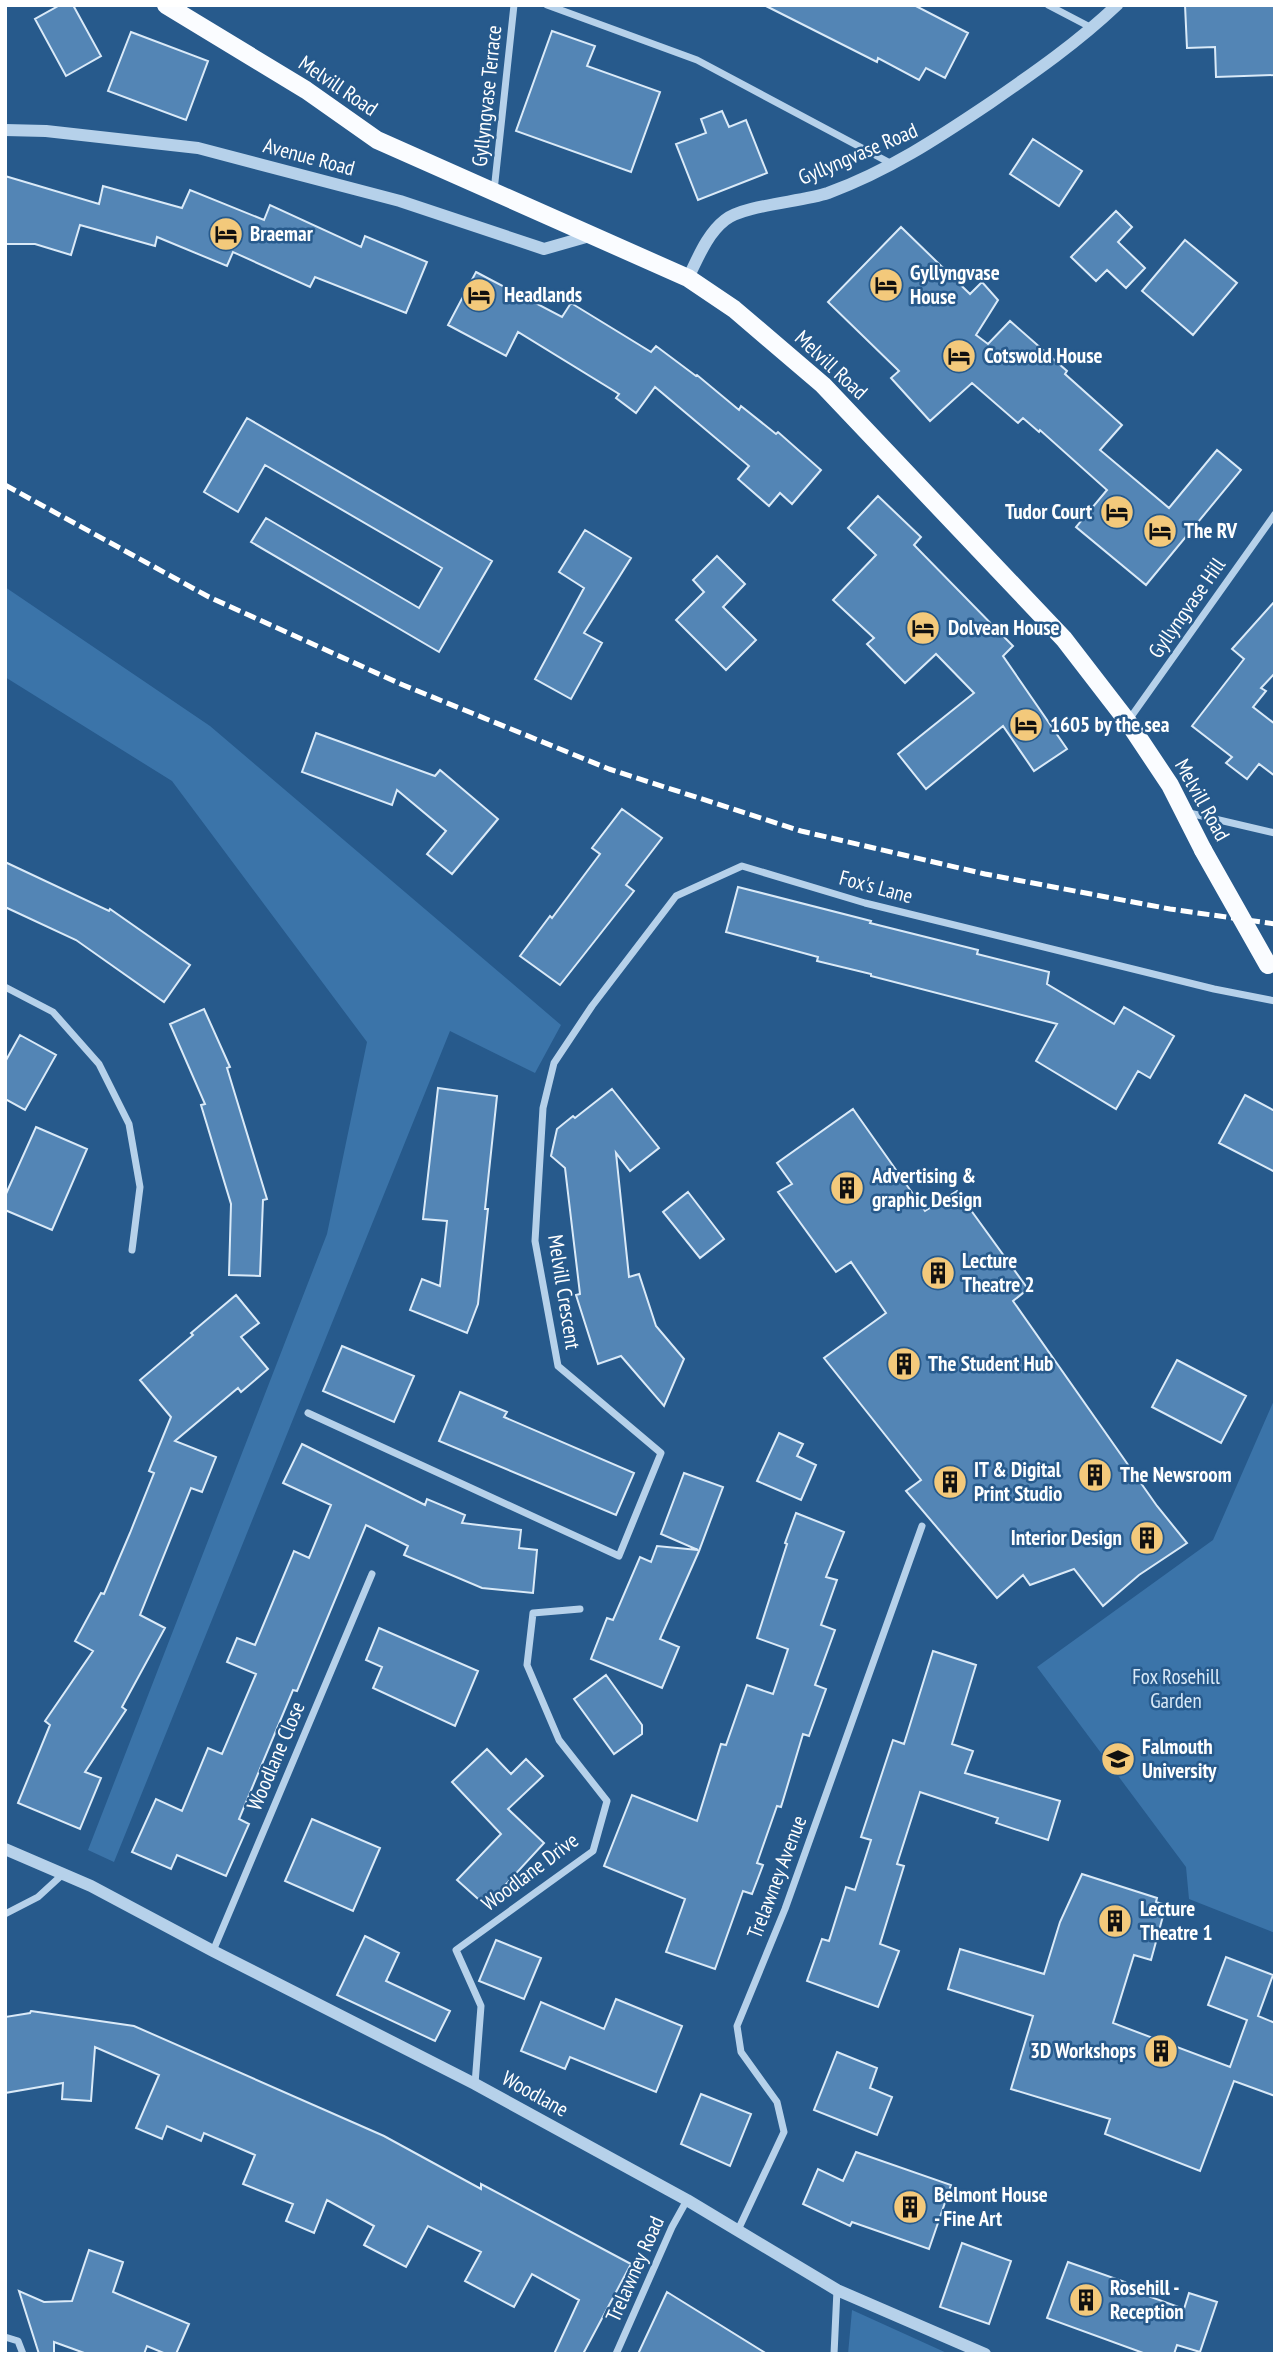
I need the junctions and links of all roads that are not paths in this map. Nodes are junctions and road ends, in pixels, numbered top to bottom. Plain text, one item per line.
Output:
1 (166, 5) edge
2 (514, 5) edge
3 (547, 5) edge
4 (1048, 5) edge
5 (1117, 5) edge
6 (1093, 28) junction
7 (5, 130) edge
8 (893, 164) junction
9 (494, 191) junction
10 (594, 234) junction
11 (688, 278) junction
12 (1275, 514) edge
13 (1128, 722) junction
14 (1185, 812) junction
15 (1275, 833) edge
16 (1271, 970) edge
17 (5, 987) edge
18 (1275, 1001) edge
19 (554, 1063) joint
20 (132, 1250) dead end
21 (308, 1413) dead end
22 (922, 1526) dead end
23 (372, 1574) dead end
24 (580, 1609) dead end
25 (5, 1849) edge
26 (63, 1874) junction
27 (5, 1914) edge
28 (213, 1951) junction
29 (475, 2084) junction
30 (687, 2200) junction
31 (738, 2230) junction
32 (837, 2290) junction
33 (5, 2337) edge
34 (23, 2354) edge
35 (616, 2354) edge
36 (834, 2354) edge
37 (985, 2354) edge

1 - 9 main road, Melvill Road
2 - 9 street, Gyllyngvase Terrace
3 - 8 street
4 - 6 street
5 - 6 street, Gyllyngvase Road
6 - 8 street, Gyllyngvase Road
7 - 10 street, Avenue Road
8 - 11 street, Gyllyngvase Road
9 - 10 main road, Melvill Road
10 - 11 main road, Melvill Road
11 - 13 main road, Melvill Road
12 - 13 street, Gyllyngvase Hill
13 - 14 main road, Melvill Road
14 - 15 street
14 - 16 main road, Melvill Road, bridge
17 - 20 street
18 - 19 street, Fox's Lane
19 - 21 street, Melvill Crescent
22 - 31 street, Trelawney Avenue
23 - 28 street, Woodlane Close
24 - 29 street, Woodlane Drive
25 - 26 street, Woodlane
26 - 27 street
26 - 28 street, Woodlane
28 - 29 street, Woodlane
29 - 30 street, Woodlane
30 - 31 street, Woodlane
30 - 35 street, Trelawney Road
31 - 32 street, Woodlane
32 - 36 street
32 - 37 street, Woodlane
33 - 34 street

